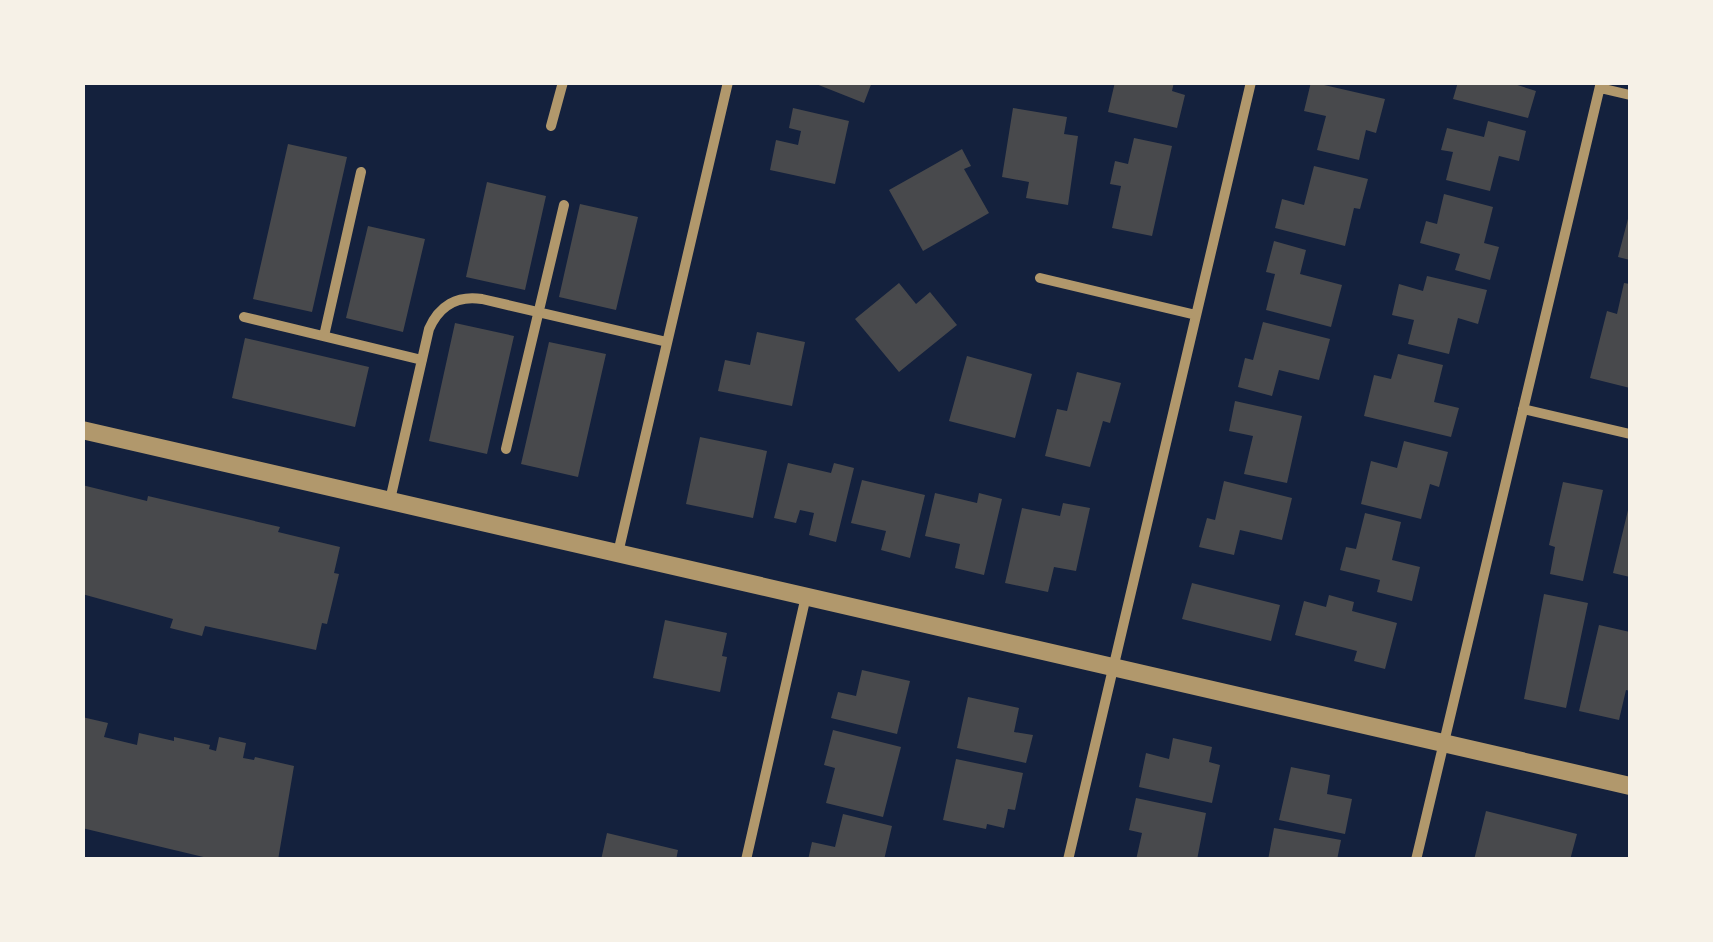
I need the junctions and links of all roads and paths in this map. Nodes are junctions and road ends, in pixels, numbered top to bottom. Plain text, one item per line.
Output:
1 (563, 82) edge
2 (728, 82) edge
3 (1251, 82) edge
4 (1600, 85) edge
5 (1630, 95) edge
6 (551, 126) dead end
7 (361, 172) dead end
8 (564, 205) dead end
9 (1040, 278) dead end
10 (538, 312) junction
11 (1196, 315) junction
12 (244, 317) dead end
13 (324, 336) junction
14 (667, 342) junction
15 (422, 360) junction
16 (1523, 409) junction
17 (82, 430) edge
18 (1630, 434) edge
19 (506, 449) dead end
20 (390, 500) junction
21 (618, 553) junction
22 (806, 596) junction
23 (1112, 666) junction
24 (1443, 742) junction
25 (1630, 786) edge
26 (746, 860) edge
27 (1068, 860) edge
28 (1416, 860) edge

1 - 6 street
2 - 14 street
3 - 11 street
4 - 5 street
4 - 16 street
7 - 13 street
8 - 10 street
9 - 11 street
10 - 14 street
10 - 15 street
10 - 19 street
11 - 23 street
12 - 13 street
13 - 15 street
14 - 21 street
15 - 20 street
16 - 18 street
16 - 24 street
17 - 20 street
20 - 21 street
21 - 22 street
22 - 23 street
22 - 26 street
23 - 24 street
23 - 27 street
24 - 25 street
24 - 28 street

